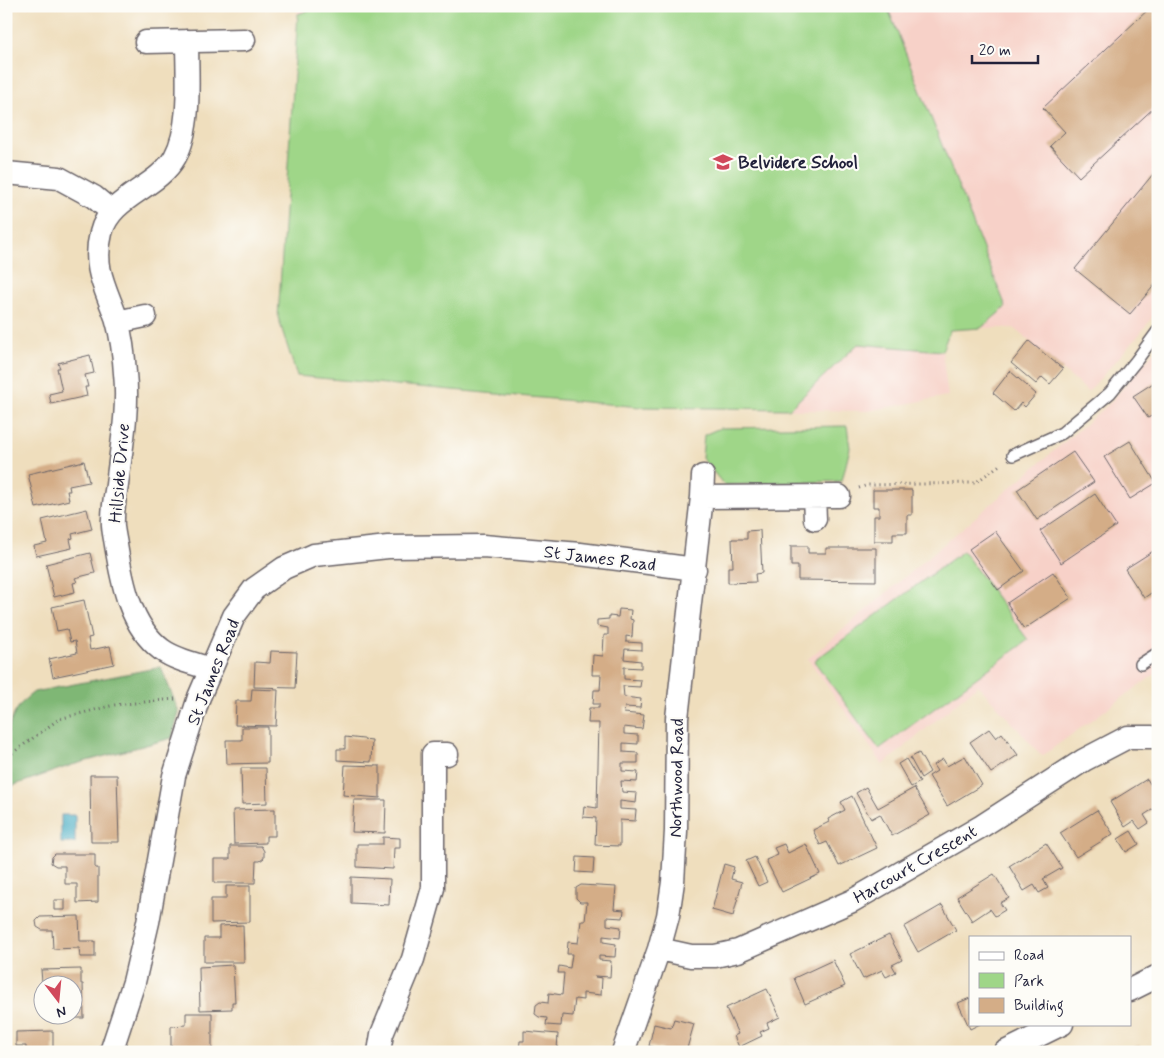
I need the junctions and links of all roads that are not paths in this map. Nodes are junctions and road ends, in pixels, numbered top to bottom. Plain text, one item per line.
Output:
1 (244, 40) dead end
2 (187, 41) junction
3 (146, 42) dead end
4 (6, 173) edge
5 (111, 211) junction
6 (145, 316) dead end
7 (117, 322) junction
8 (1158, 331) edge
9 (1013, 455) road end
10 (839, 496) road end
11 (695, 569) junction
12 (1158, 653) edge
13 (1140, 664) dead end
14 (211, 669) junction
15 (1158, 738) edge
16 (433, 754) dead end
17 (659, 949) junction
18 (1158, 976) edge
19 (1132, 989) edge
20 (1058, 1026) edge
21 (111, 1052) edge
22 (379, 1052) edge
23 (623, 1052) edge
24 (1005, 1052) edge

1 - 2 street
2 - 3 street
2 - 5 street, Hillside Drive
4 - 5 street
5 - 7 street, Hillside Drive
6 - 7 street
7 - 14 street, Hillside Drive
8 - 9 lane
10 - 11 street, Northwood Road
11 - 14 street, St James Road
11 - 17 street, Northwood Road
12 - 13 lane
14 - 21 street, St James Road
15 - 17 street, Harcourt Crescent
16 - 22 street
17 - 23 street, Northwood Road
18 - 19 street
20 - 24 street

